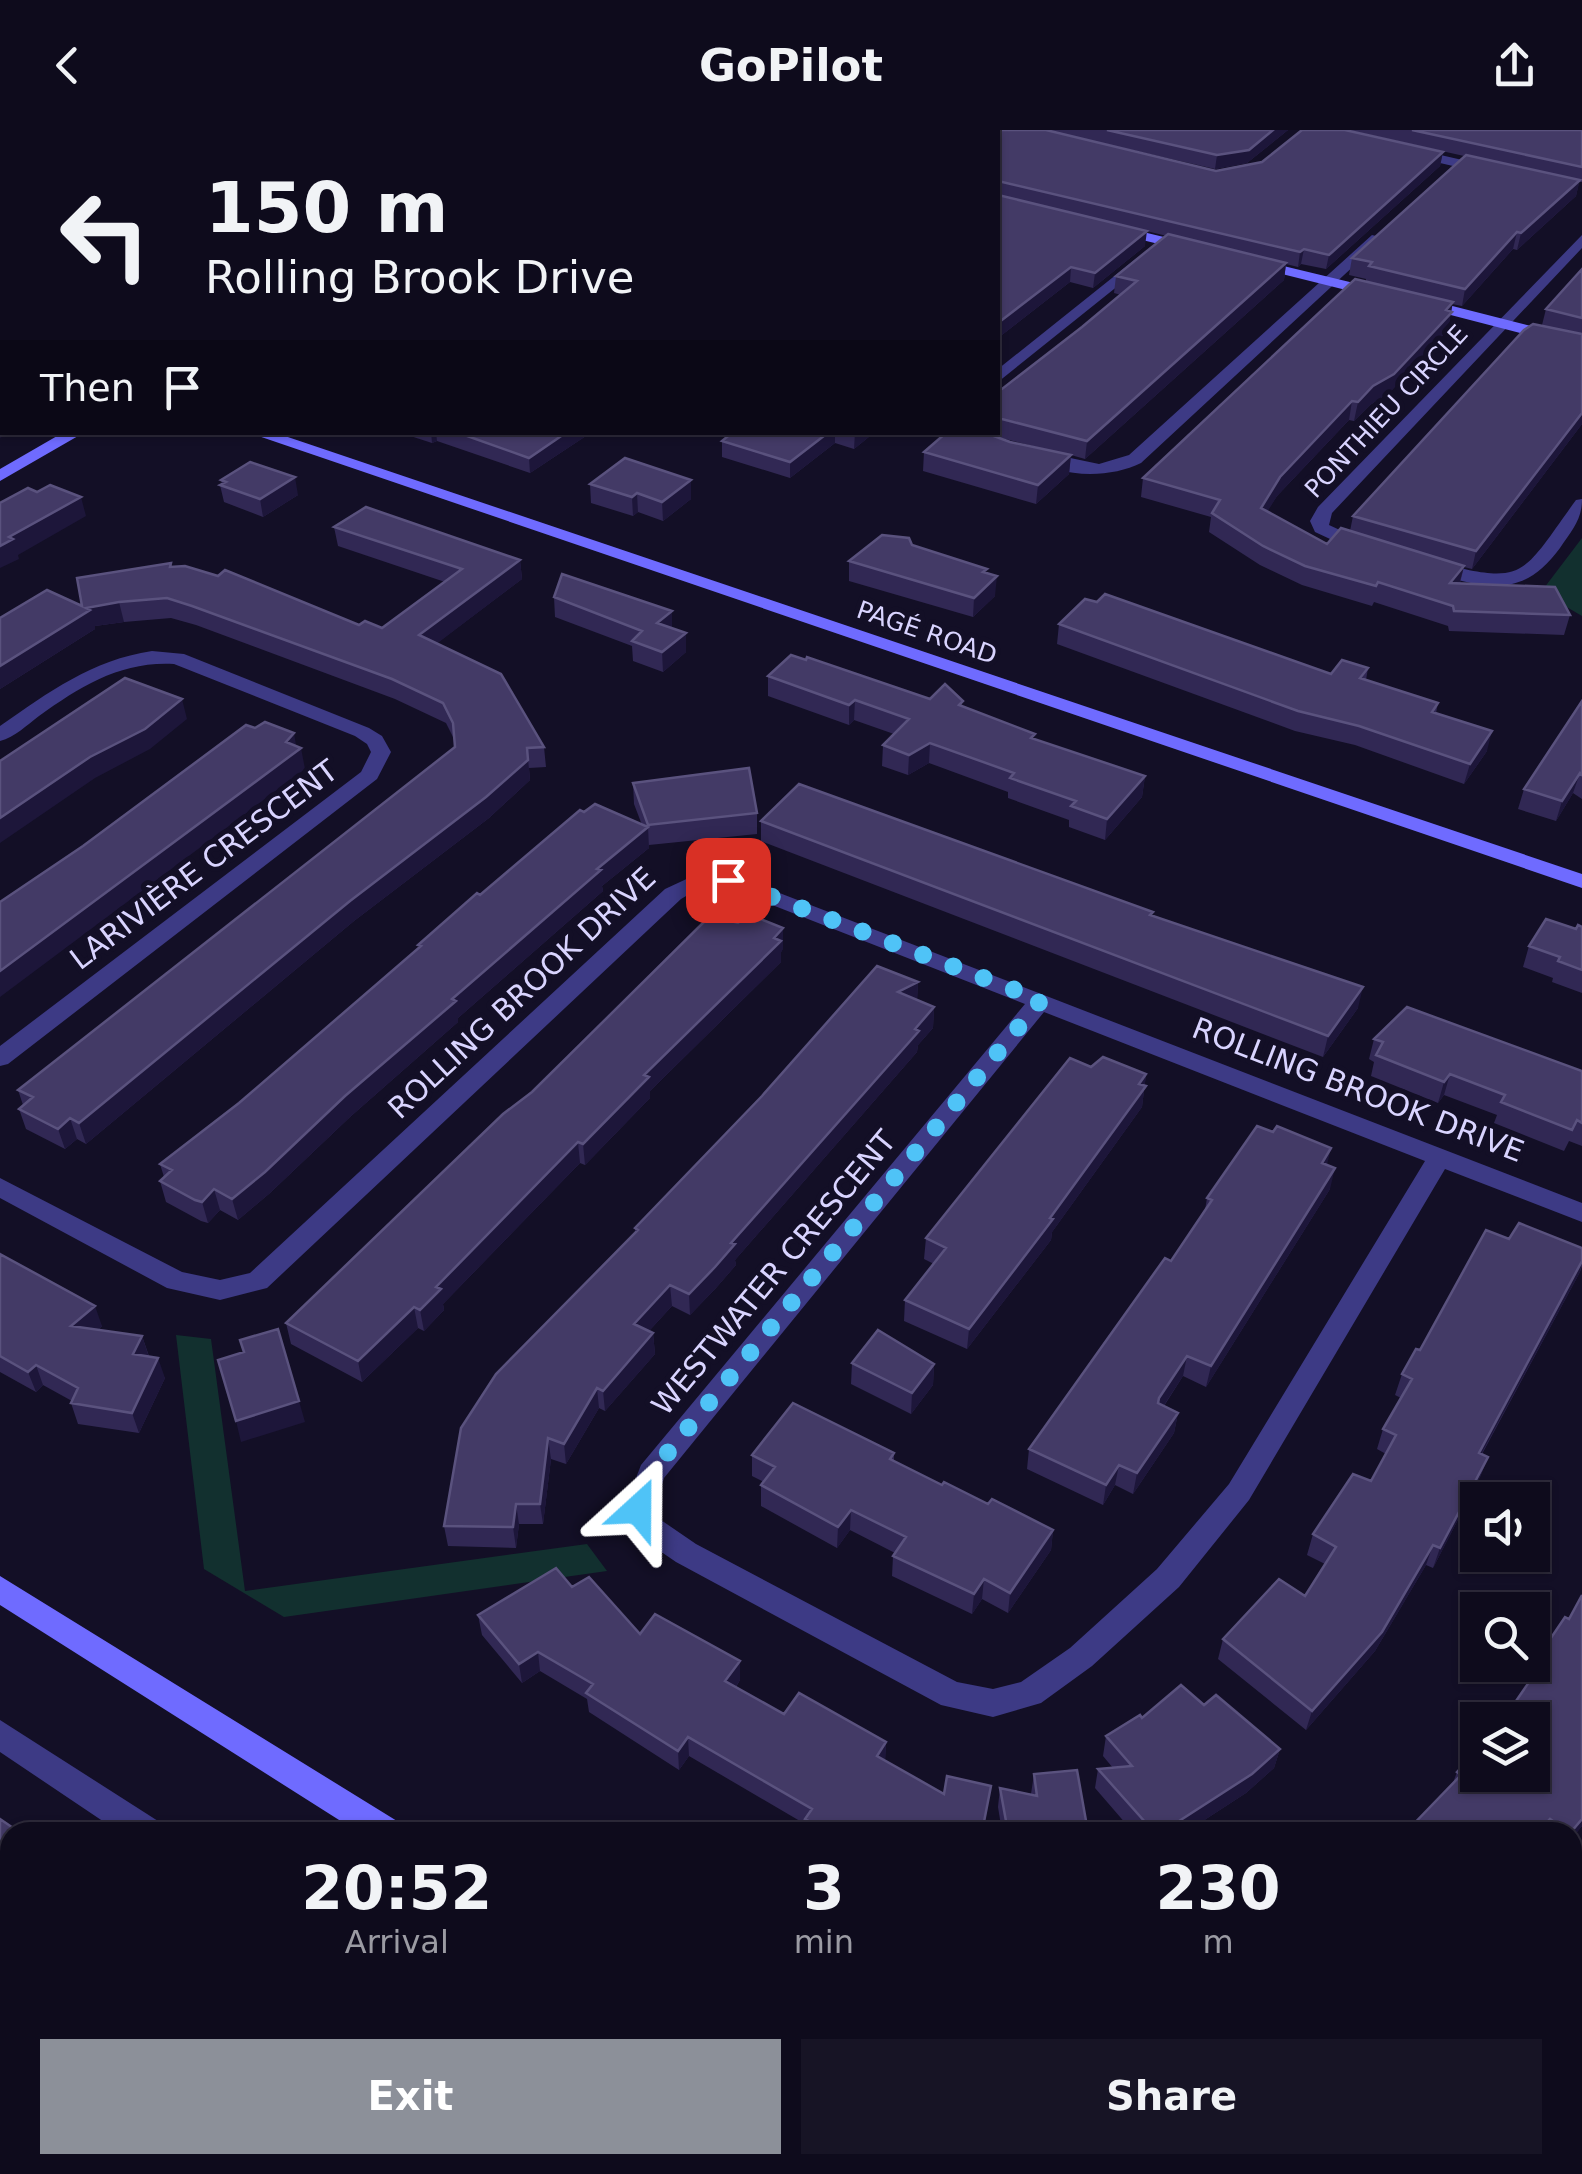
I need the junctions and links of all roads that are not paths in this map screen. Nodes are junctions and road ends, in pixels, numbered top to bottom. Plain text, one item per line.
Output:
1 (1385, 147) edge
2 (1511, 175) edge
3 (1396, 220) edge
4 (1102, 226) edge
5 (1582, 239) edge
6 (1166, 241) junction
7 (1330, 281) junction
8 (1502, 324) junction
9 (1582, 344) edge
10 (1000, 375) edge
11 (72, 435) edge
12 (264, 435) edge
13 (1023, 452) edge
14 (0, 476) edge
15 (1582, 504) edge
16 (1378, 552) edge
17 (1413, 562) edge
18 (0, 735) edge
19 (1582, 880) edge
20 (1041, 1000) junction
21 (0, 1058) edge
22 (1440, 1156) junction
23 (0, 1186) edge
24 (1582, 1212) edge
25 (0, 1589) edge
26 (0, 1734) edge
27 (131, 1822) edge
28 (369, 1822) edge

1 - 2 street
3 - 7 street
4 - 6 street
5 - 8 street
6 - 7 street
6 - 10 street
7 - 8 street
7 - 13 street
8 - 9 street
8 - 16 street, PONTHIEU CIRCLE
11 - 14 street
12 - 19 street, PAGÉ ROAD
15 - 17 street
18 - 21 street, LARIVIÈRE CRESCENT
20 - 22 street, ROLLING BROOK DRIVE
20 - 22 street, WESTWATER CRESCENT
20 - 23 street, ROLLING BROOK DRIVE
22 - 24 street, ROLLING BROOK DRIVE
25 - 28 street
26 - 27 street

